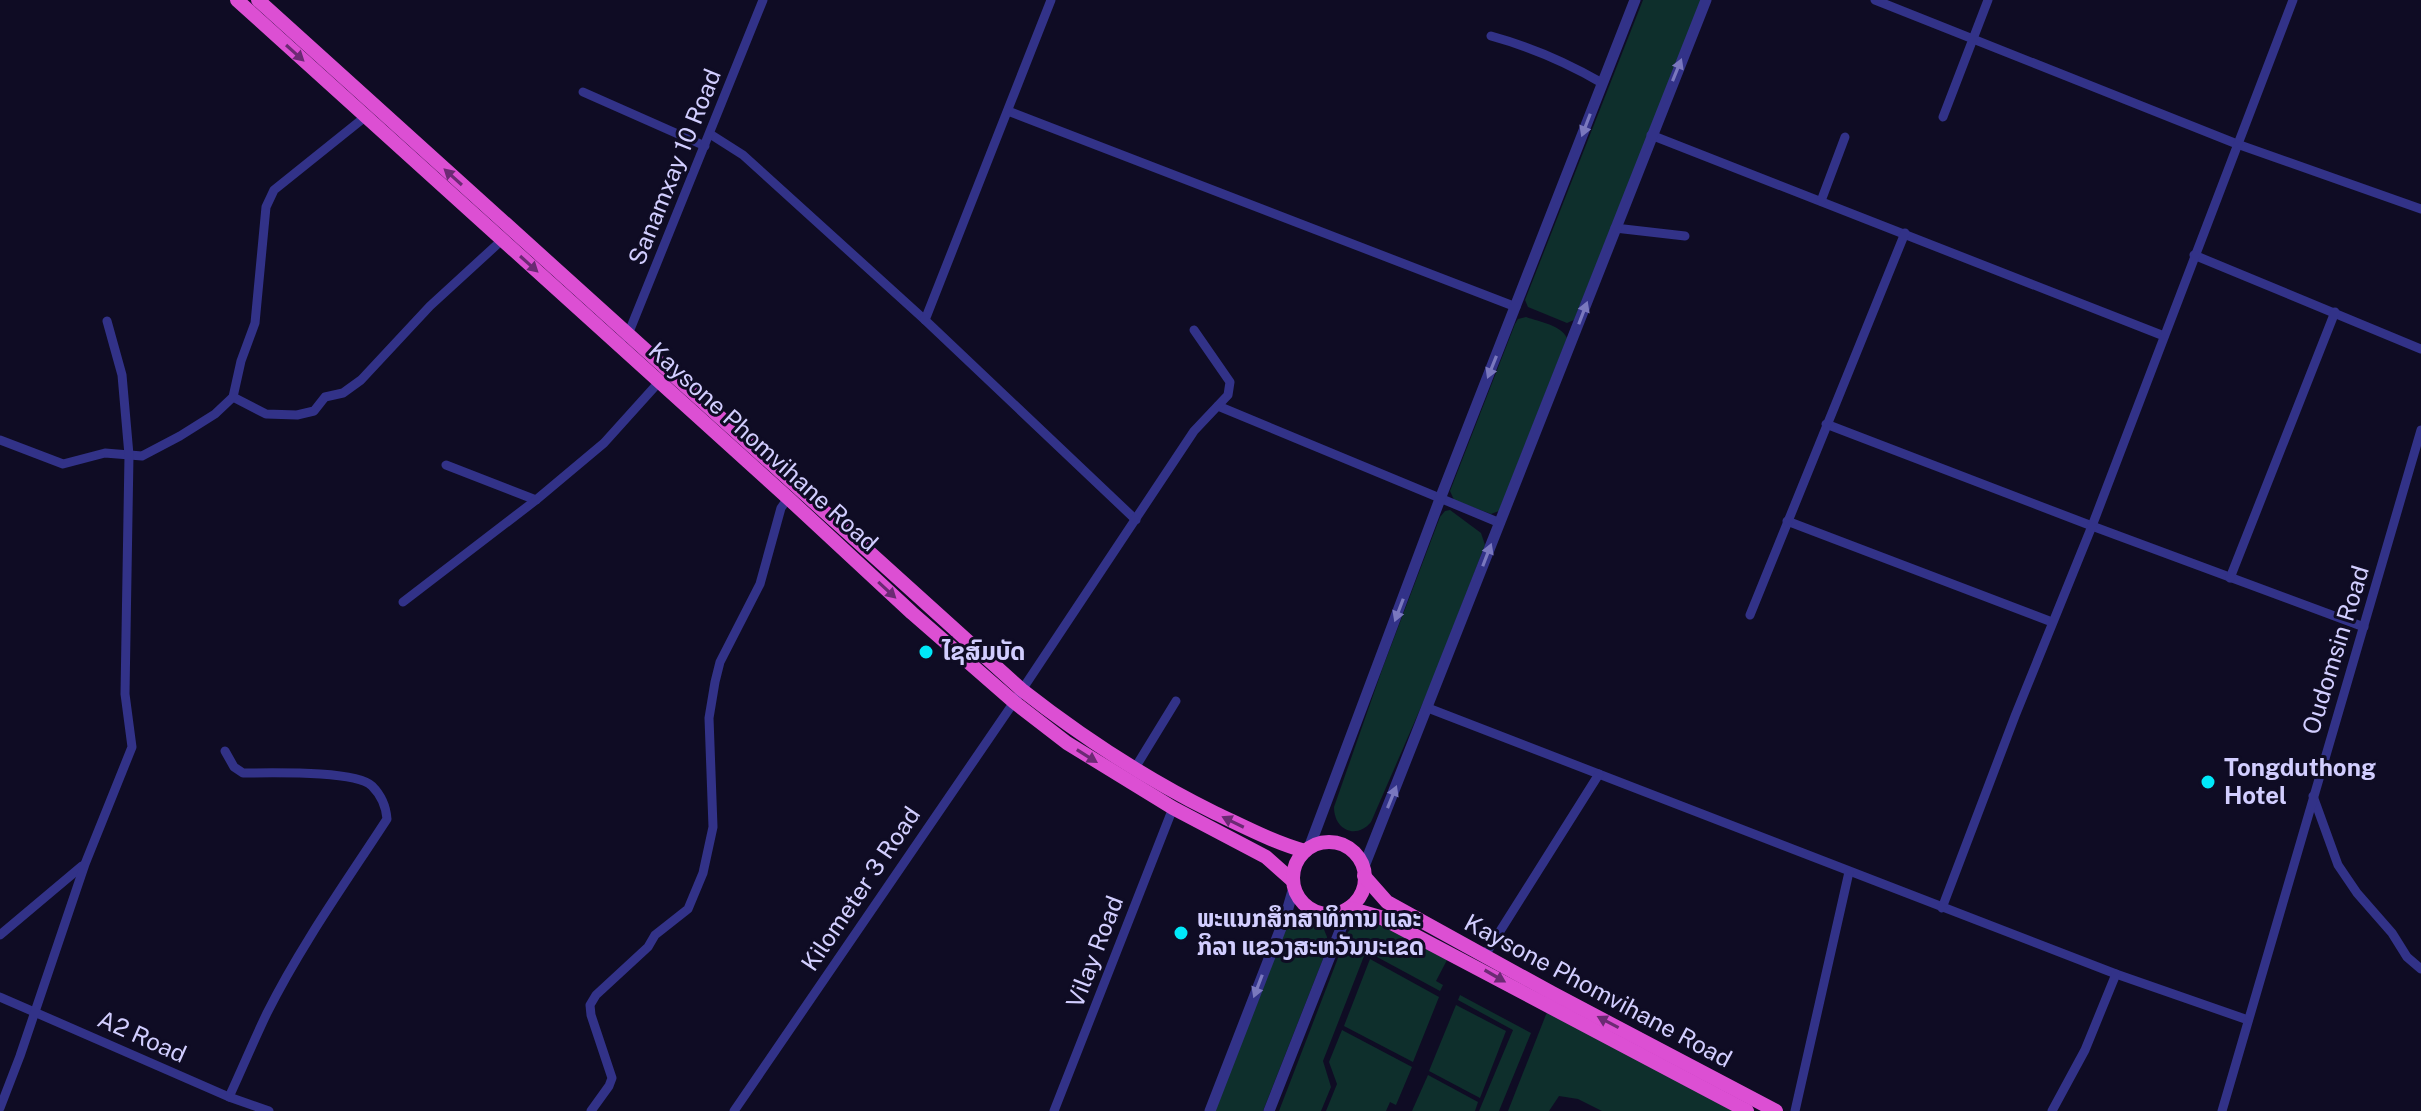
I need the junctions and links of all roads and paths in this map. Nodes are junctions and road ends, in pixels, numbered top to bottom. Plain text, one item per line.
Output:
1 (237, 0) edge
2 (258, 0) edge
3 (763, 0) edge
4 (1051, 0) edge
5 (1635, 0) edge
6 (1706, 0) edge
7 (1875, 0) edge
8 (1988, 0) edge
9 (2293, 0) edge
10 (1491, 36) dead end
11 (1973, 38) junction
12 (1602, 83) junction
13 (583, 92) dead end
14 (1008, 111) junction
15 (365, 117) junction
16 (1943, 117) dead end
17 (710, 134) junction
18 (1651, 135) junction
19 (1845, 137) dead end
20 (2237, 144) junction
21 (705, 146) junction
22 (1821, 201) junction
23 (2421, 209) edge
24 (1615, 228) junction
25 (1905, 233) junction
26 (1685, 236) dead end
27 (502, 240) junction
28 (2194, 255) junction
29 (1516, 307) junction
30 (2335, 312) junction
31 (925, 320) junction
32 (107, 321) dead end
33 (1194, 330) dead end
34 (2164, 336) junction
35 (625, 340) junction
36 (2421, 349) edge
37 (659, 382) junction
38 (233, 397) junction
39 (1218, 406) junction
40 (1826, 424) junction
41 (2421, 430) edge
42 (0, 440) edge
43 (129, 455) junction
44 (446, 465) dead end
45 (788, 498) junction
46 (1440, 499) junction
47 (536, 500) junction
48 (1136, 520) junction
49 (1787, 521) junction
50 (1500, 523) junction
51 (2092, 526) junction
52 (870, 563) junction
53 (2230, 578) junction
54 (403, 602) dead end
55 (1750, 615) dead end
56 (2052, 622) junction
57 (2364, 627) junction
58 (1018, 696) junction
59 (1176, 701) dead end
60 (1428, 708) junction
61 (225, 751) dead end
62 (1135, 768) junction
63 (1599, 774) junction
64 (2313, 796) junction
65 (1173, 808) junction
66 (1307, 850) junction
67 (85, 864) junction
68 (1364, 872) junction
69 (1849, 872) junction
70 (1294, 884) junction
71 (1349, 908) junction
72 (1942, 908) junction
73 (0, 935) edge
74 (1474, 955) junction
75 (2421, 969) edge
76 (2116, 974) junction
77 (0, 997) edge
78 (34, 1011) junction
79 (2248, 1020) junction
80 (229, 1097) junction
81 (0, 1108) edge
82 (269, 1111) edge
83 (591, 1111) edge
84 (734, 1111) edge
85 (1054, 1111) edge
86 (1210, 1111) edge
87 (1269, 1111) edge
88 (1747, 1111) edge
89 (1776, 1111) edge
90 (1795, 1111) edge
91 (2052, 1111) edge
92 (2222, 1111) edge

1 -> 15 highway, Kaysone Phomvihane Road
35 -> 2 highway, Kaysone Phomvihane Road
3 - 17 street, Sanamxay 10 Road
4 - 14 street
5 - 12 street
18 -> 6 street
7 - 11 street
8 - 11 street
9 - 20 street
10 - 12 street
11 - 16 street
11 - 20 street
12 -> 29 street
13 - 21 street
14 - 29 street
14 - 31 street
15 - 27 highway, Kaysone Phomvihane Road
15 - 38 street
17 - 21 street, Sanamxay 10 Road
17 - 31 street
18 - 22 street
18 - 24 street
19 - 22 street
20 - 23 street
20 - 28 street
21 - 35 street, Sanamxay 10 Road
22 - 25 street
24 - 26 street
50 -> 24 street
25 - 34 street
25 - 40 street
27 -> 35 highway, Kaysone Phomvihane Road
27 - 38 street
28 - 30 street
28 - 34 street
29 -> 46 street
30 - 36 street
30 - 53 street
31 - 48 street
32 - 43 street
33 - 39 street
34 - 51 street
35 - 37 highway, Kaysone Phomvihane Road
35 - 52 highway, Kaysone Phomvihane Road
37 - 45 highway, Kaysone Phomvihane Road
37 - 47 street
38 - 43 street
39 - 46 street
39 - 48 street, Kilometer 3 Road
40 - 49 street
40 - 51 street
41 - 57 street, Oudomsin Road
42 - 43 street
43 - 67 street
44 - 47 street
45 - 52 highway, Kaysone Phomvihane Road
45 - 83 street
46 - 50 street
46 -> 66 street
47 - 54 street
48 - 58 street, Kilometer 3 Road
49 - 55 street
49 - 56 street
60 -> 50 street
51 - 53 street
51 - 56 street
52 - 58 highway, Kaysone Phomvihane Road
53 - 57 street
56 - 72 street
57 - 64 street, Oudomsin Road
58 - 62 highway, Kaysone Phomvihane Road
58 -> 65 highway, Kaysone Phomvihane Road
58 - 84 street, Kilometer 3 Road
59 - 62 street
60 - 63 street
68 -> 60 street
61 - 80 street
66 -> 62 highway, Kaysone Phomvihane Road
63 - 69 street
63 - 74 street
64 - 75 street
64 - 79 street, Oudomsin Road
65 - 70 highway, Kaysone Phomvihane Road
65 - 85 street, Vilay Road
66 - 68 highway
66 - 70 highway
67 - 73 street
67 - 78 street
68 - 71 highway
68 - 74 highway, Kaysone Phomvihane Road
69 - 72 street
69 - 90 street
70 - 71 highway
70 -> 86 street
71 - 74 highway, Kaysone Phomvihane Road
71 - 87 street
72 - 76 street
74 -> 88 highway, Kaysone Phomvihane Road
89 -> 74 highway, Kaysone Phomvihane Road
76 - 79 street
76 - 91 street
77 - 78 street, A2 Road
78 - 80 street, A2 Road
78 - 81 street
79 - 92 street, Oudomsin Road
80 - 82 street, A2 Road

